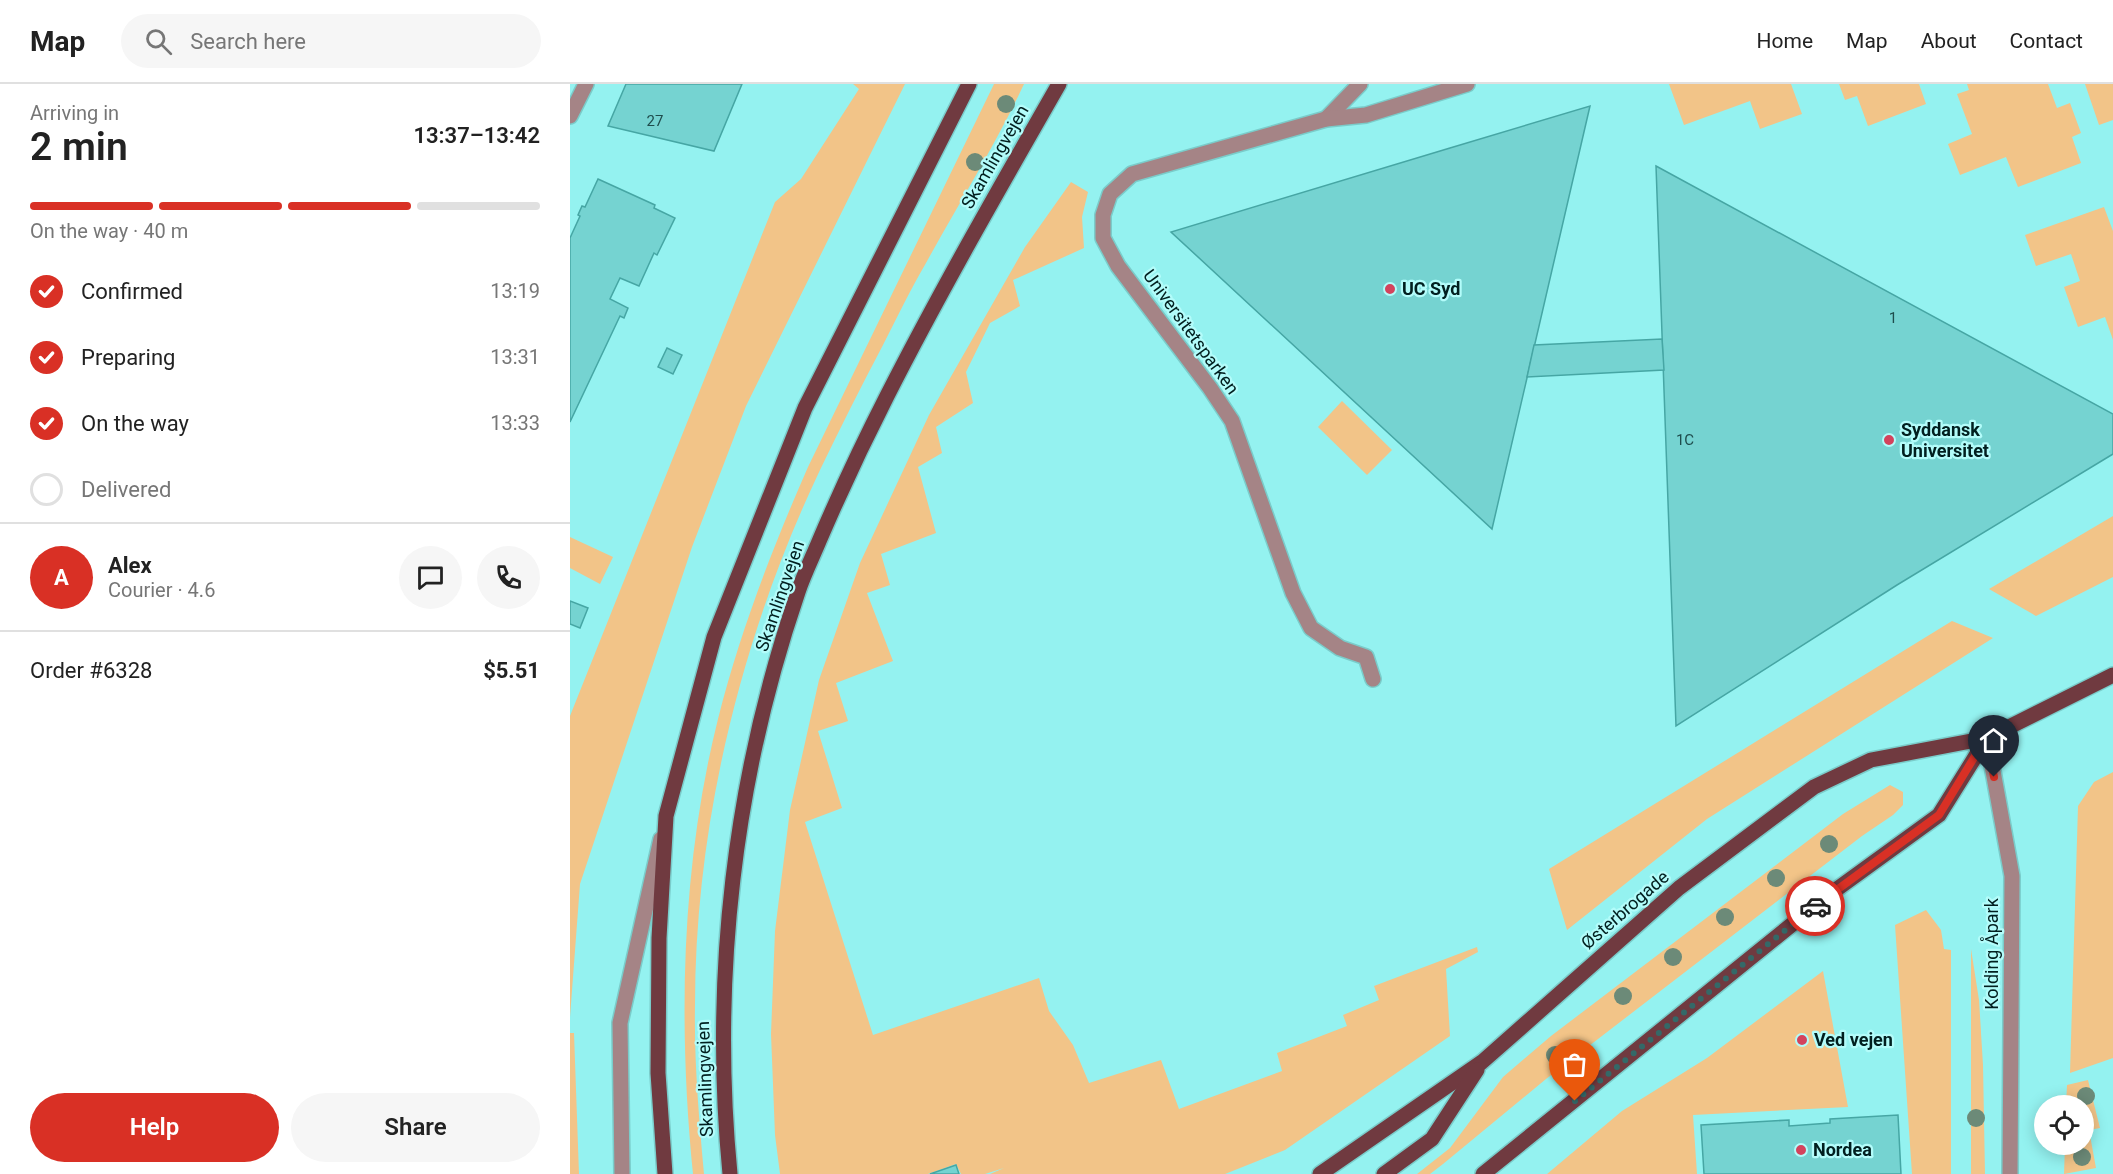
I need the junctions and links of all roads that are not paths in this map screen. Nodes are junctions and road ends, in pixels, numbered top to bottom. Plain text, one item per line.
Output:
1 (586, 84) edge
2 (969, 84) edge
3 (1059, 84) edge
4 (1360, 84) edge
5 (1467, 84) edge
6 (570, 116) edge
7 (1326, 120) junction
8 (2113, 675) edge
9 (1373, 679) dead end
10 (1986, 738) junction
11 (666, 816) junction
12 (1482, 1062) junction
13 (622, 1174) edge
14 (665, 1174) edge
15 (729, 1174) edge
16 (1320, 1174) edge
17 (1384, 1174) edge
18 (1483, 1174) edge
19 (2010, 1174) edge

1 - 6 street
2 - 11 main road
3 - 15 main road, Skamlingvejen
4 - 7 street
5 - 7 street, Universitetsparken
7 - 9 street, Universitetsparken
8 - 10 main road, Østerbrogade
10 - 12 main road, Østerbrogade
10 - 18 main road
10 - 19 street, Kolding Åpark
11 - 13 street
11 - 14 main road
12 - 16 main road, Østerbrogade
12 - 17 main road

